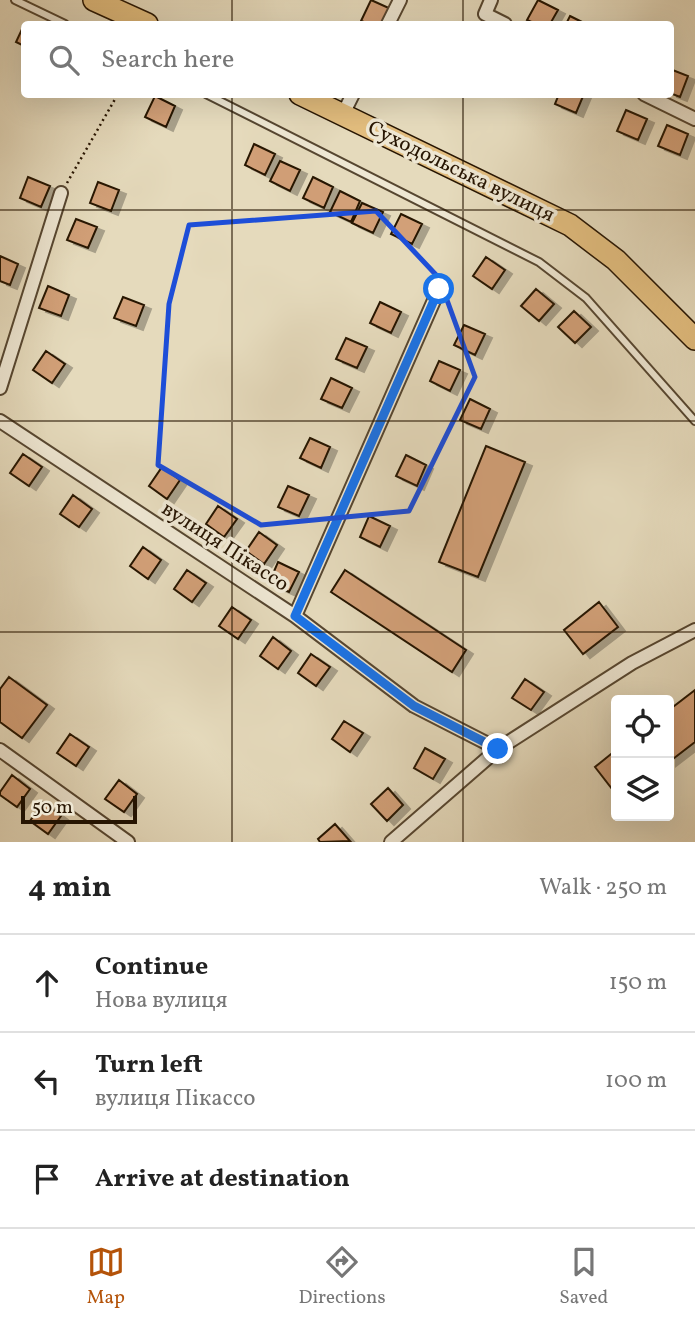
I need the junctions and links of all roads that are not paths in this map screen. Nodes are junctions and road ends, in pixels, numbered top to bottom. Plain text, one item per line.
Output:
1 (15, 0) edge
2 (94, 0) edge
3 (400, 0) edge
4 (491, 0) edge
5 (59, 21) edge
6 (140, 21) edge
7 (390, 21) edge
8 (499, 21) edge
9 (214, 98) edge
10 (309, 98) edge
11 (351, 98) edge
12 (652, 98) edge
13 (343, 114) junction
14 (695, 119) edge
15 (61, 193) road end
16 (439, 289) dead end
17 (695, 339) edge
18 (0, 388) edge
19 (0, 421) edge
20 (695, 421) edge
21 (295, 616) junction
22 (695, 630) edge
23 (498, 749) junction
24 (0, 750) edge
25 (128, 842) edge
26 (391, 842) edge

1 - 5 lane
2 - 6 main road
3 - 7 street
4 - 8 street
9 - 20 lane
10 - 13 main road, Суходольська вулиця
11 - 13 street
12 - 14 street
13 - 17 main road, Суходольська вулиця
15 - 18 street
16 - 21 street
19 - 21 street, вулиця Пікассо
21 - 23 street, вулиця Пікассо
22 - 23 street
23 - 26 street
24 - 25 street

